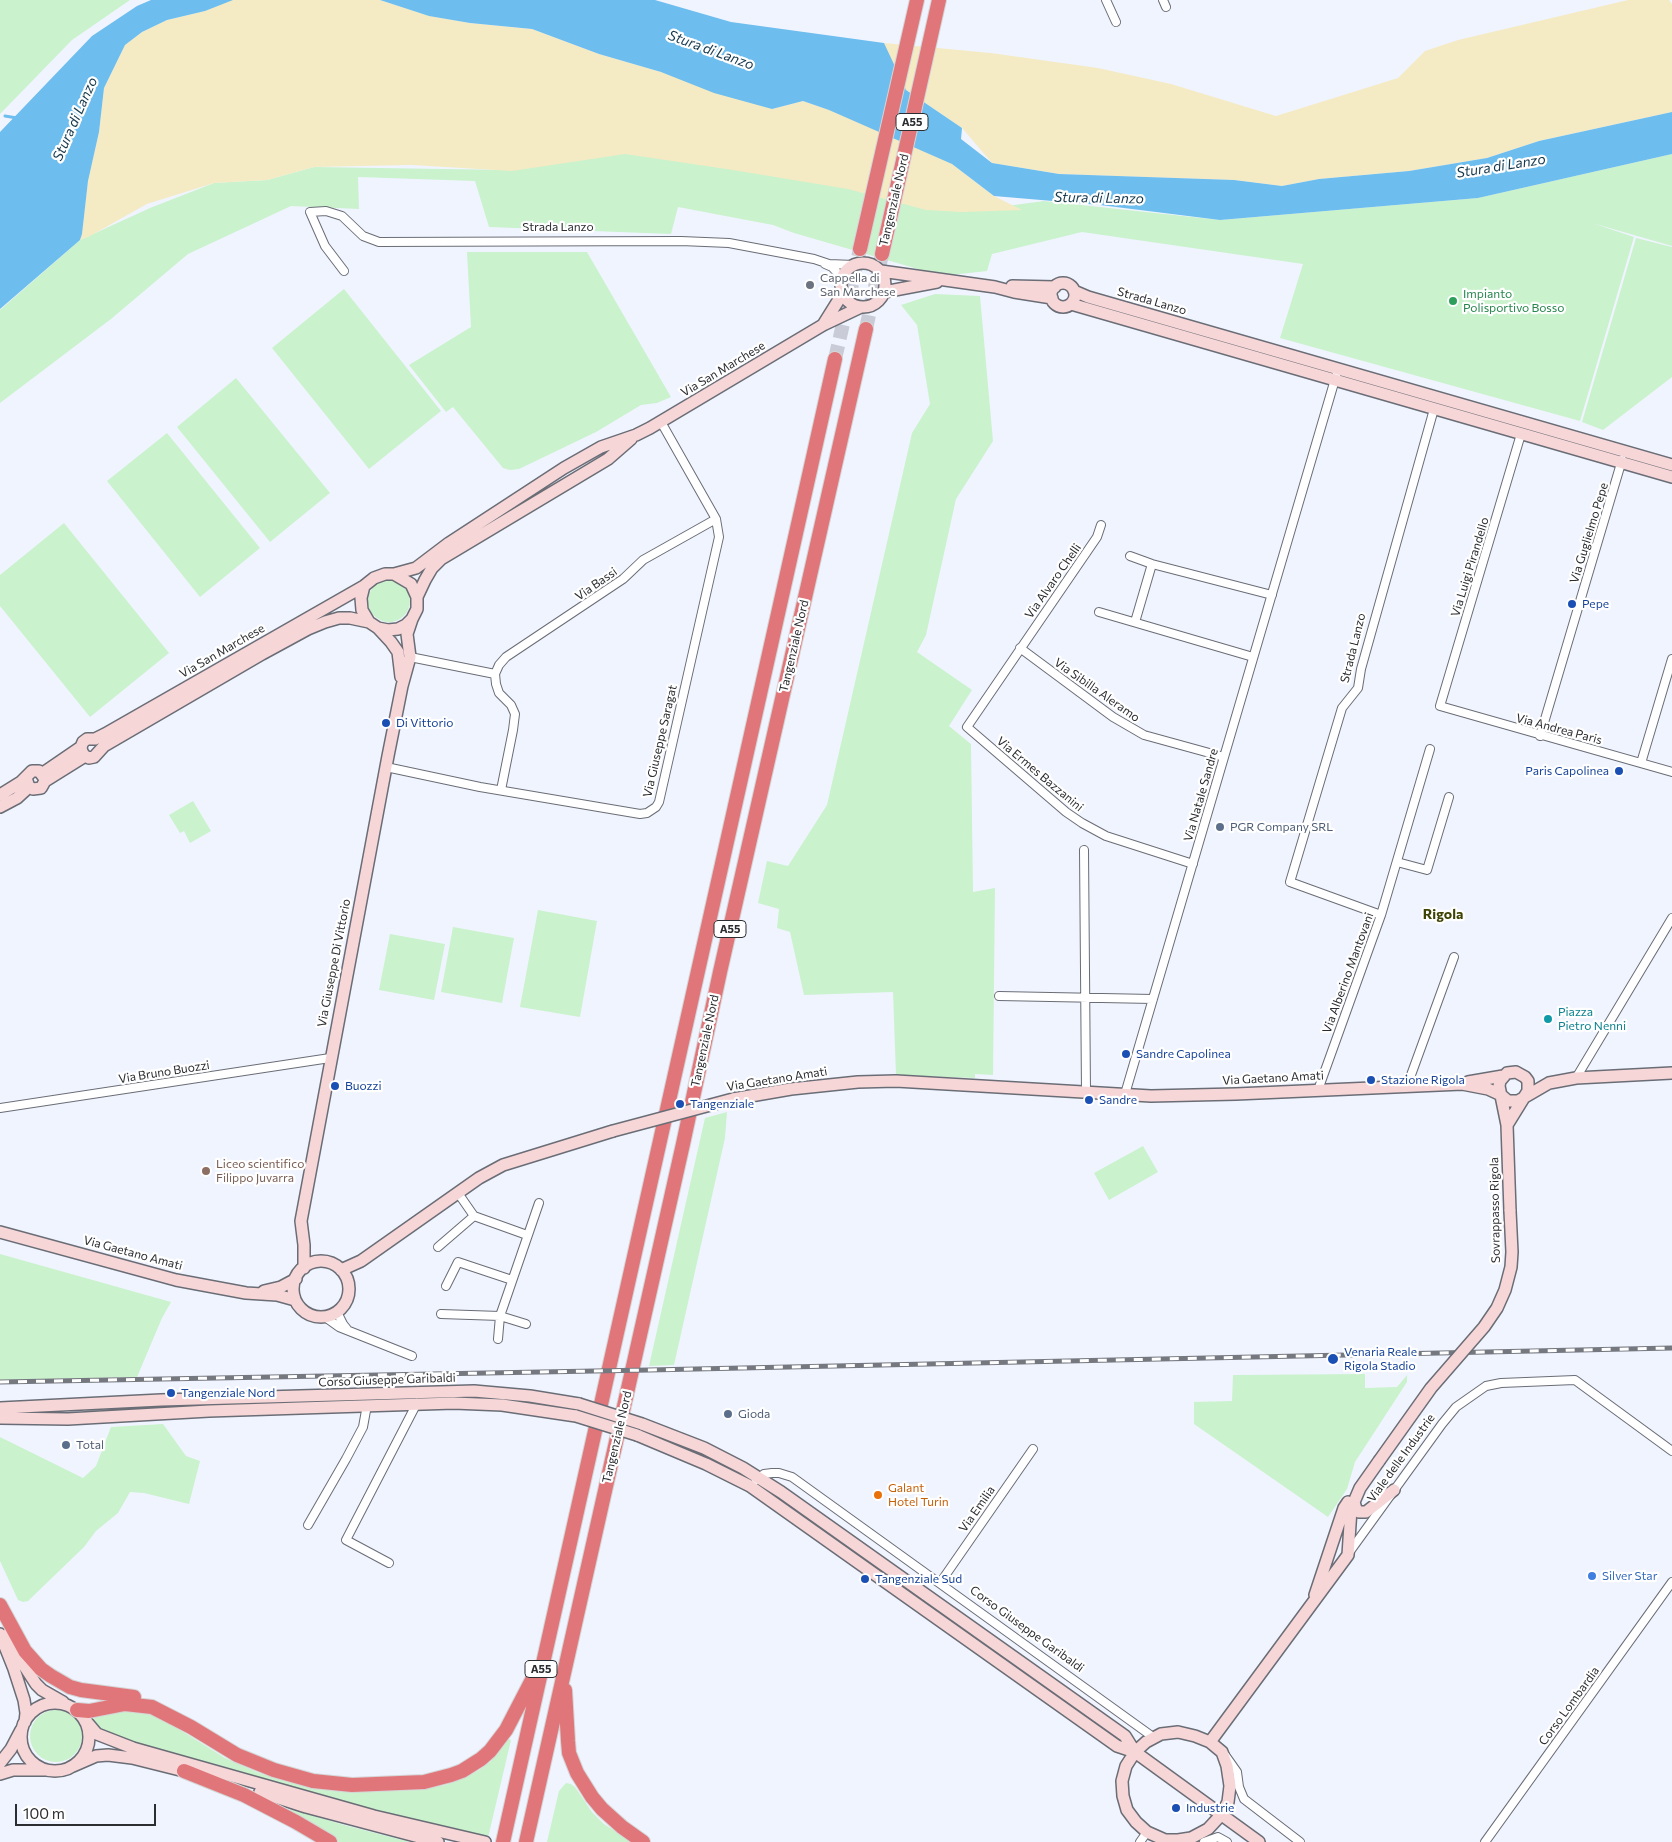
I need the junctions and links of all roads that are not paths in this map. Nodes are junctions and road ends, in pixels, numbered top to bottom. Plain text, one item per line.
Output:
1 (917, 0) edge
2 (939, 0) edge
3 (1106, 0) edge
4 (1116, 22) dead end
5 (861, 243) tunnel mouth
6 (883, 249) tunnel mouth
7 (814, 259) junction
8 (854, 265) junction
9 (881, 271) junction
10 (344, 272) dead end
11 (946, 280) junction
12 (842, 283) junction
13 (1074, 291) junction
14 (884, 292) junction
15 (1053, 292) junction
16 (1071, 304) junction
17 (862, 307) junction
18 (823, 325) junction
19 (866, 329) tunnel mouth
20 (835, 359) tunnel mouth
21 (1338, 369) junction
22 (1335, 380) junction
23 (1434, 409) junction
24 (661, 422) junction
25 (1521, 434) junction
26 (636, 435) junction
27 (1623, 458) junction
28 (1672, 465) edge
29 (1672, 478) edge
30 (716, 519) junction
31 (1101, 525) dead end
32 (1130, 556) dead end
33 (1152, 564) junction
34 (394, 574) junction
35 (364, 586) junction
36 (1272, 595) junction
37 (418, 597) junction
38 (1100, 612) dead end
39 (412, 619) junction
40 (1135, 622) junction
41 (373, 625) junction
42 (1020, 648) junction
43 (410, 657) junction
44 (1254, 657) junction
45 (1672, 659) edge
46 (495, 674) junction
47 (402, 686) junction
48 (1440, 706) joint
49 (1540, 736) junction
50 (95, 739) junction
51 (1430, 749) dead end
52 (100, 750) junction
53 (83, 751) junction
54 (1224, 757) junction
55 (1642, 763) junction
56 (386, 767) junction
57 (1672, 772) edge
58 (28, 782) junction
59 (501, 790) junction
60 (0, 795) edge
61 (1449, 797) dead end
62 (0, 808) edge
63 (1084, 850) dead end
64 (1397, 862) junction
65 (1193, 864) junction
66 (1381, 915) junction
67 (1672, 918) edge
68 (1454, 957) dead end
69 (999, 996) dead end
70 (1085, 998) junction
71 (1153, 999) junction
72 (330, 1058) junction
73 (1672, 1073) edge
74 (1503, 1076) junction
75 (1526, 1078) junction
76 (1576, 1078) junction
77 (1549, 1083) junction
78 (1462, 1084) junction
79 (1407, 1086) junction
80 (1318, 1090) junction
81 (1086, 1092) junction
82 (1125, 1094) junction
83 (1501, 1095) junction
84 (1524, 1096) junction
85 (0, 1108) edge
86 (1507, 1125) junction
87 (458, 1193) junction
88 (539, 1203) dead end
89 (474, 1216) junction
90 (0, 1232) edge
91 (527, 1235) junction
92 (304, 1245) junction
93 (438, 1247) dead end
94 (361, 1261) junction
95 (318, 1262) junction
96 (304, 1268) junction
97 (341, 1270) junction
98 (296, 1279) junction
99 (512, 1280) junction
100 (347, 1281) junction
101 (446, 1286) dead end
102 (260, 1293) junction
103 (295, 1300) junction
104 (337, 1312) junction
105 (441, 1314) dead end
106 (500, 1316) junction
107 (325, 1317) junction
108 (526, 1324) dead end
109 (347, 1329) junction
110 (498, 1339) dead end
111 (412, 1356) dead end
112 (417, 1403) junction
113 (367, 1405) junction
114 (0, 1408) edge
115 (0, 1418) edge
116 (639, 1430) junction
117 (1032, 1449) dead end
118 (1672, 1450) edge
119 (1379, 1461) joint
120 (758, 1478) junction
121 (750, 1486) junction
122 (1360, 1488) junction
123 (1394, 1490) junction
124 (1354, 1502) junction
125 (308, 1525) dead end
126 (1348, 1555) junction
127 (388, 1563) dead end
128 (940, 1583) junction
129 (1672, 1584) edge
130 (0, 1605) edge
131 (1312, 1606) junction
132 (0, 1609) edge
133 (0, 1634) edge
134 (543, 1660) junction
135 (564, 1670) junction
136 (77, 1712) junction
137 (23, 1725) junction
138 (191, 1727) junction
139 (1152, 1737) junction
140 (1210, 1742) junction
141 (1135, 1752) junction
142 (1222, 1752) junction
143 (0, 1763) edge
144 (73, 1766) junction
145 (48, 1770) junction
146 (184, 1771) junction
147 (0, 1774) edge
148 (1221, 1815) junction
149 (1147, 1832) junction
150 (1166, 1841) edge
151 (330, 1842) edge
152 (438, 1842) edge
153 (485, 1842) edge
154 (503, 1842) edge
155 (526, 1842) edge
156 (644, 1842) edge
157 (1140, 1842) edge
158 (1204, 1842) edge
159 (1227, 1842) edge
160 (1259, 1842) edge
161 (1300, 1842) edge
162 (1485, 1842) edge

1 - 5 highway, Tangenziale Nord / A55
2 - 6 highway, Tangenziale Nord / A55
3 - 4 street
7 - 8 street, Strada Lanzo
7 - 10 street, Strada Lanzo
7 - 12 street, Strada Lanzo
8 - 9 street
8 - 12 street
9 - 11 street
9 - 14 street
11 - 14 street
11 - 15 street
12 - 17 street
12 - 18 street, Via San Marchese
13 - 15 street
13 - 16 street
13 - 21 street, Strada Lanzo
14 - 17 street
15 - 16 street
16 - 22 street, Strada Lanzo
17 - 18 street, Via San Marchese
18 - 24 street, Via San Marchese
19 - 135 highway, Tangenziale Nord / A55
20 - 134 highway, Tangenziale Nord / A55
21 - 22 street
21 - 27 street, Strada Lanzo
22 - 23 street, Strada Lanzo
22 - 36 street
23 - 25 street, Strada Lanzo
23 - 66 street, Strada Lanzo
24 - 26 street, Via San Marchese
24 - 30 street, Via Giuseppe Saragat
25 - 27 street, Strada Lanzo
25 - 48 street, Via Luigi Pirandello
26 - 34 street, Via San Marchese
26 - 37 street, Via San Marchese
27 - 28 street, Strada Lanzo
27 - 29 street, Strada Lanzo
27 - 49 street, Via Guglielmo Pepe
30 - 46 street, Via Bassi
30 - 59 street, Via Giuseppe Saragat
31 - 42 street, Via Alvaro Chelli
32 - 33 street
33 - 36 street
33 - 40 street
34 - 35 street, Via San Marchese
34 - 37 street
35 - 41 street
35 - 50 street, Via San Marchese
36 - 44 street
37 - 39 street, Via San Marchese
38 - 40 street
39 - 41 street, Via San Marchese
39 - 43 street, Via Giuseppe Di Vittorio
40 - 44 street
41 - 47 street, Via Giuseppe Di Vittorio
41 - 52 street, Via San Marchese
42 - 54 street, Via Sibilla Aleramo
42 - 65 street, Via Ermes Bazzanini
43 - 46 street
43 - 47 street, Via Giuseppe Di Vittorio
44 - 54 street, Via Natale Sandre
45 - 55 street
46 - 59 street
47 - 56 street, Via Giuseppe Di Vittorio
48 - 49 street, Via Andrea Paris
49 - 55 street, Via Andrea Paris
50 - 52 street
50 - 53 street
51 - 64 street, Via Alberino Mantovani
52 - 53 street
53 - 58 street
54 - 65 street, Via Natale Sandre
55 - 57 street, Via Andrea Paris
56 - 59 street, Via Giuseppe Saragat
56 - 72 street, Via Giuseppe Di Vittorio
58 - 60 street
58 - 62 street
61 - 64 street
63 - 70 street
64 - 66 street, Via Alberino Mantovani
65 - 71 street, Via Natale Sandre
66 - 80 street, Via Alberino Mantovani
67 - 76 street
68 - 79 street
69 - 70 street
70 - 71 street
70 - 81 street
71 - 82 street, Via Natale Sandre
72 - 85 street, Via Bruno Buozzi
72 - 92 street, Via Giuseppe Di Vittorio
73 - 76 street
74 - 75 street
74 - 78 street, Via Gaetano Amati
74 - 83 street
75 - 77 street
75 - 84 street
76 - 77 street
77 - 84 street
78 - 79 street, Via Gaetano Amati
78 - 83 street, Via Gaetano Amati
79 - 80 street, Via Gaetano Amati
80 - 82 street, Via Gaetano Amati
81 - 82 street, Via Gaetano Amati
81 - 87 street, Via Gaetano Amati, bridge
83 - 84 street
83 - 86 street
84 - 86 street
86 - 119 street, Sovrappasso Rigola, bridge
87 - 89 street
87 - 94 street, Via Gaetano Amati
88 - 91 street
89 - 91 street
89 - 93 street
90 - 102 street, Via Gaetano Amati
91 - 99 street
92 - 95 street
92 - 96 street, Via Giuseppe Di Vittorio
94 - 97 street, Via Gaetano Amati
94 - 100 street, Via Gaetano Amati
95 - 96 street
95 - 97 street
96 - 98 street
97 - 100 street
98 - 102 street, Via Gaetano Amati
98 - 103 street
99 - 101 street
99 - 106 street
100 - 104 street
102 - 103 street, Via Gaetano Amati
103 - 107 street
104 - 107 street
104 - 109 street
105 - 106 street
106 - 108 street
106 - 110 street
107 - 109 street
109 - 111 street
112 - 113 street, Corso Giuseppe Garibaldi
112 - 116 street, Corso Giuseppe Garibaldi, bridge
112 - 127 street
113 - 115 street, Corso Giuseppe Garibaldi
113 - 125 street
114 - 116 street, Corso Giuseppe Garibaldi, bridge
116 - 120 street, Corso Giuseppe Garibaldi
116 - 121 street, Corso Giuseppe Garibaldi
117 - 128 street, Via Emilia
118 - 123 street, Viale delle Industrie
119 - 122 street, Viale delle Industrie
120 - 121 street
120 - 128 street, Corso Giuseppe Garibaldi
120 - 141 street, Corso Giuseppe Garibaldi
121 - 141 street, Corso Giuseppe Garibaldi
122 - 124 street, Viale delle Industrie
122 - 131 street, Viale delle Industrie
123 - 124 street
123 - 126 street, Viale delle Industrie
124 - 126 street, Viale delle Industrie
126 - 131 street, Viale delle Industrie
128 - 139 street, Corso Giuseppe Garibaldi
129 - 162 street, Corso Lombardia
130 - 138 highway
131 - 140 street, Viale delle Industrie
132 - 136 street
133 - 137 street
134 - 138 highway
134 - 154 highway, Tangenziale Nord / A55
135 - 155 highway, Tangenziale Nord / A55
135 - 156 highway
136 - 137 street
136 - 138 highway
136 - 144 street
136 - 153 street
137 - 143 street
137 - 145 street
139 - 140 street
139 - 141 street
140 - 142 street
141 - 148 street, Corso Giuseppe Garibaldi
141 - 149 street
142 - 148 street
142 - 161 street
144 - 145 street
144 - 146 street
145 - 147 street
146 - 151 highway
146 - 152 street
148 - 150 street
148 - 160 street, Corso Giuseppe Garibaldi
149 - 150 street
149 - 157 street
158 - 159 street

